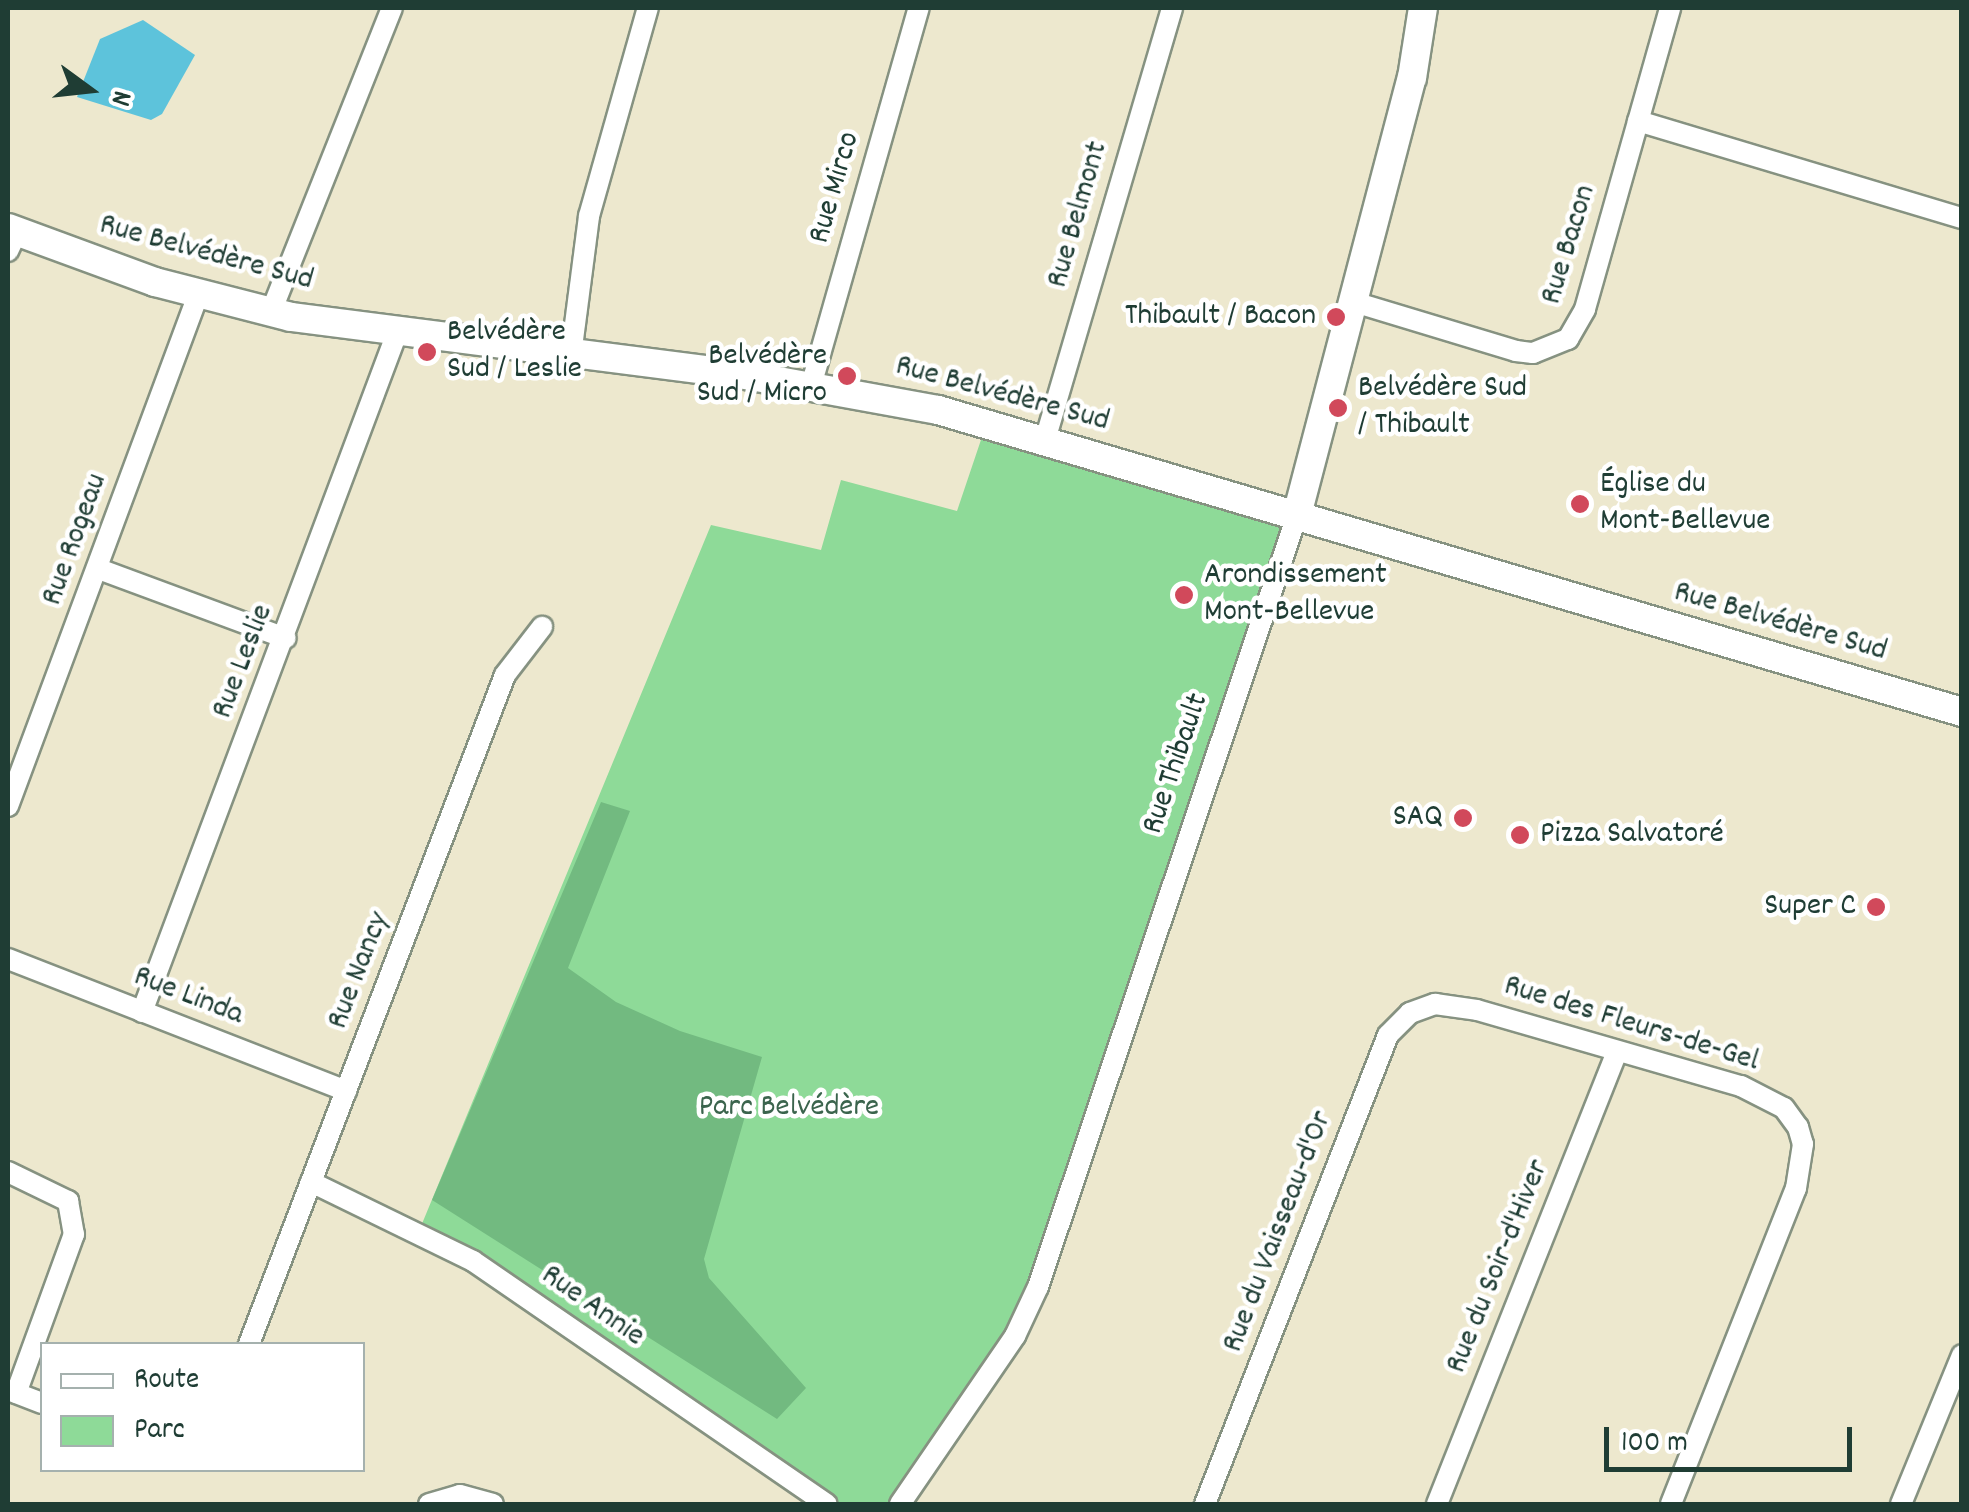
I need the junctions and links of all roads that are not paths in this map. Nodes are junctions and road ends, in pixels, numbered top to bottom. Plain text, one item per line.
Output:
1 (392, 8) edge
2 (648, 8) edge
3 (919, 8) edge
4 (1172, 8) edge
5 (1423, 8) edge
6 (1670, 8) edge
7 (1638, 121) junction
8 (1962, 218) edge
9 (11, 237) edge
10 (198, 295) junction
11 (1354, 302) junction
12 (271, 312) junction
13 (397, 333) junction
14 (571, 355) junction
15 (811, 386) junction
16 (1045, 440) junction
17 (1297, 515) junction
18 (98, 569) junction
19 (542, 627) dead end
20 (286, 638) junction
21 (1962, 712) edge
22 (8, 806) edge
23 (8, 959) edge
24 (1435, 1004) joint
25 (142, 1012) junction
26 (1617, 1052) junction
27 (346, 1091) junction
28 (8, 1172) edge
29 (311, 1182) junction
30 (250, 1342) edge
31 (1962, 1355) edge
32 (12, 1391) edge
33 (40, 1402) edge
34 (429, 1504) edge
35 (493, 1504) edge
36 (826, 1504) edge
37 (900, 1504) edge
38 (1205, 1504) edge
39 (1437, 1504) edge
40 (1671, 1504) edge
41 (1901, 1504) edge

1 - 12 street
2 - 14 street
3 - 15 street, Rue Mirco
4 - 16 street, Rue Belmont
5 - 11 street, Rue Thibault
6 - 7 street, Rue Bacon
7 - 8 street
7 - 11 street, Rue Bacon
9 - 10 street, Rue Belvédère Sud
10 - 12 street, Rue Belvédère Sud
10 - 18 street, Rue Rogeau
11 - 17 street, Rue Thibault
12 - 13 street, Rue Belvédère Sud
13 - 14 street, Rue Belvédère Sud
13 - 20 street, Rue Leslie
14 - 15 street, Rue Belvédère Sud
15 - 16 street, Rue Belvédère Sud
16 - 17 street, Rue Belvédère Sud
17 - 21 street, Rue Belvédère Sud
17 - 37 street, Rue Thibault
18 - 20 street
18 - 22 street, Rue Rogeau
19 - 27 street, Rue Nancy
20 - 25 street, Rue Leslie
23 - 25 street, Rue Linda
24 - 26 street, Rue des Fleurs-de-Gel
24 - 38 street, Rue du Vaisseau-d'Or
25 - 27 street, Rue Linda
26 - 39 street, Rue du Soir-d'Hiver
26 - 40 street, Rue des Fleurs-de-Gel
27 - 29 street, Rue Nancy
28 - 32 street
29 - 30 street, Rue Nancy
29 - 36 street, Rue Annie
31 - 41 street
32 - 33 street
34 - 35 street

